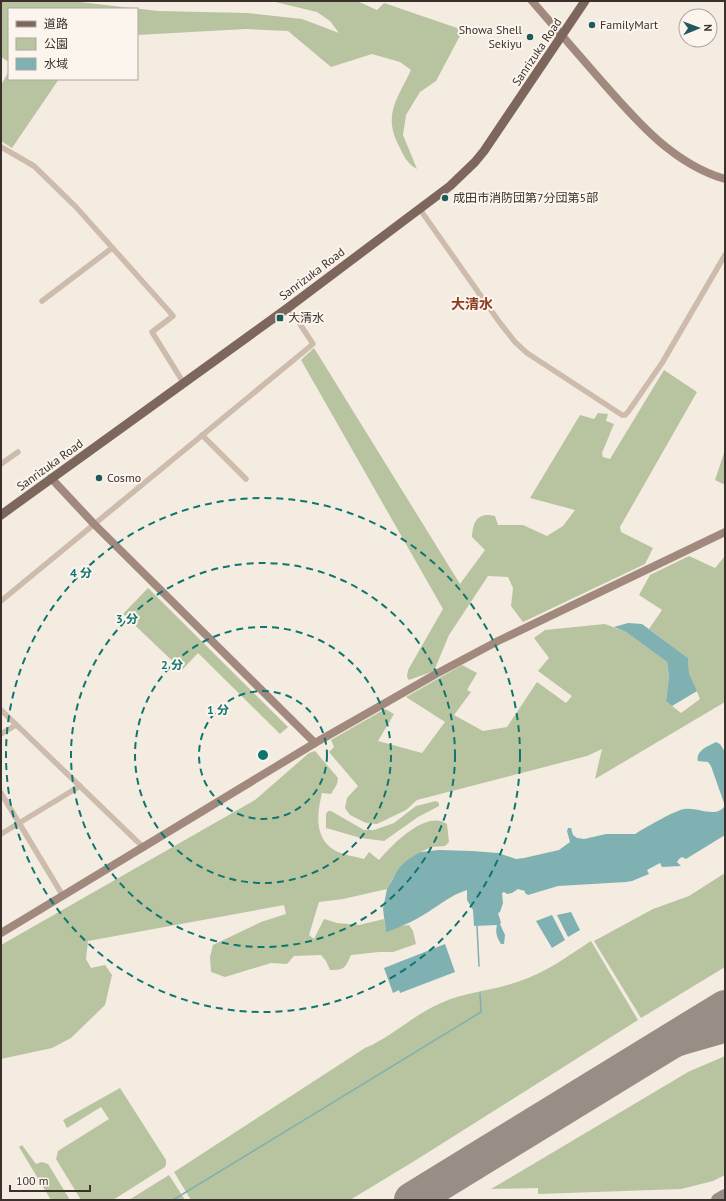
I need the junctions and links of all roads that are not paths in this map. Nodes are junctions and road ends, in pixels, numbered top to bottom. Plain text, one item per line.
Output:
1 (532, 1) edge
2 (585, 1) edge
3 (562, 36) junction
4 (1, 147) edge
5 (725, 179) edge
6 (419, 208) junction
7 (112, 248) junction
8 (725, 255) edge
9 (42, 301) dead end
10 (289, 307) junction
11 (183, 382) junction
12 (202, 435) junction
13 (18, 452) dead end
14 (1, 464) edge
15 (51, 478) junction
16 (246, 479) dead end
17 (1, 515) edge
18 (94, 524) junction
19 (725, 532) edge
20 (1, 601) edge
21 (1, 710) edge
22 (16, 725) junction
23 (1, 734) edge
24 (315, 743) junction
25 (80, 786) junction
26 (1, 793) edge
27 (19, 823) junction
28 (1, 834) edge
29 (144, 848) junction
30 (63, 896) junction
31 (1, 933) edge

1 - 3 street
2 - 3 main road, Sanrizuka Road
3 - 5 street
3 - 6 main road, Sanrizuka Road
4 - 7 street
6 - 8 street
6 - 10 main road, Sanrizuka Road
7 - 9 street
7 - 11 street
10 - 11 main road, Sanrizuka Road
10 - 12 street
11 - 15 main road, Sanrizuka Road
12 - 16 street
12 - 18 street
13 - 14 street
15 - 17 main road, Sanrizuka Road
15 - 18 street
18 - 20 street
18 - 24 street
19 - 24 street
21 - 22 street
22 - 23 street
22 - 25 street
24 - 29 street
25 - 27 street
25 - 29 street
26 - 27 street
27 - 28 street
27 - 30 street
29 - 30 street
30 - 31 street

